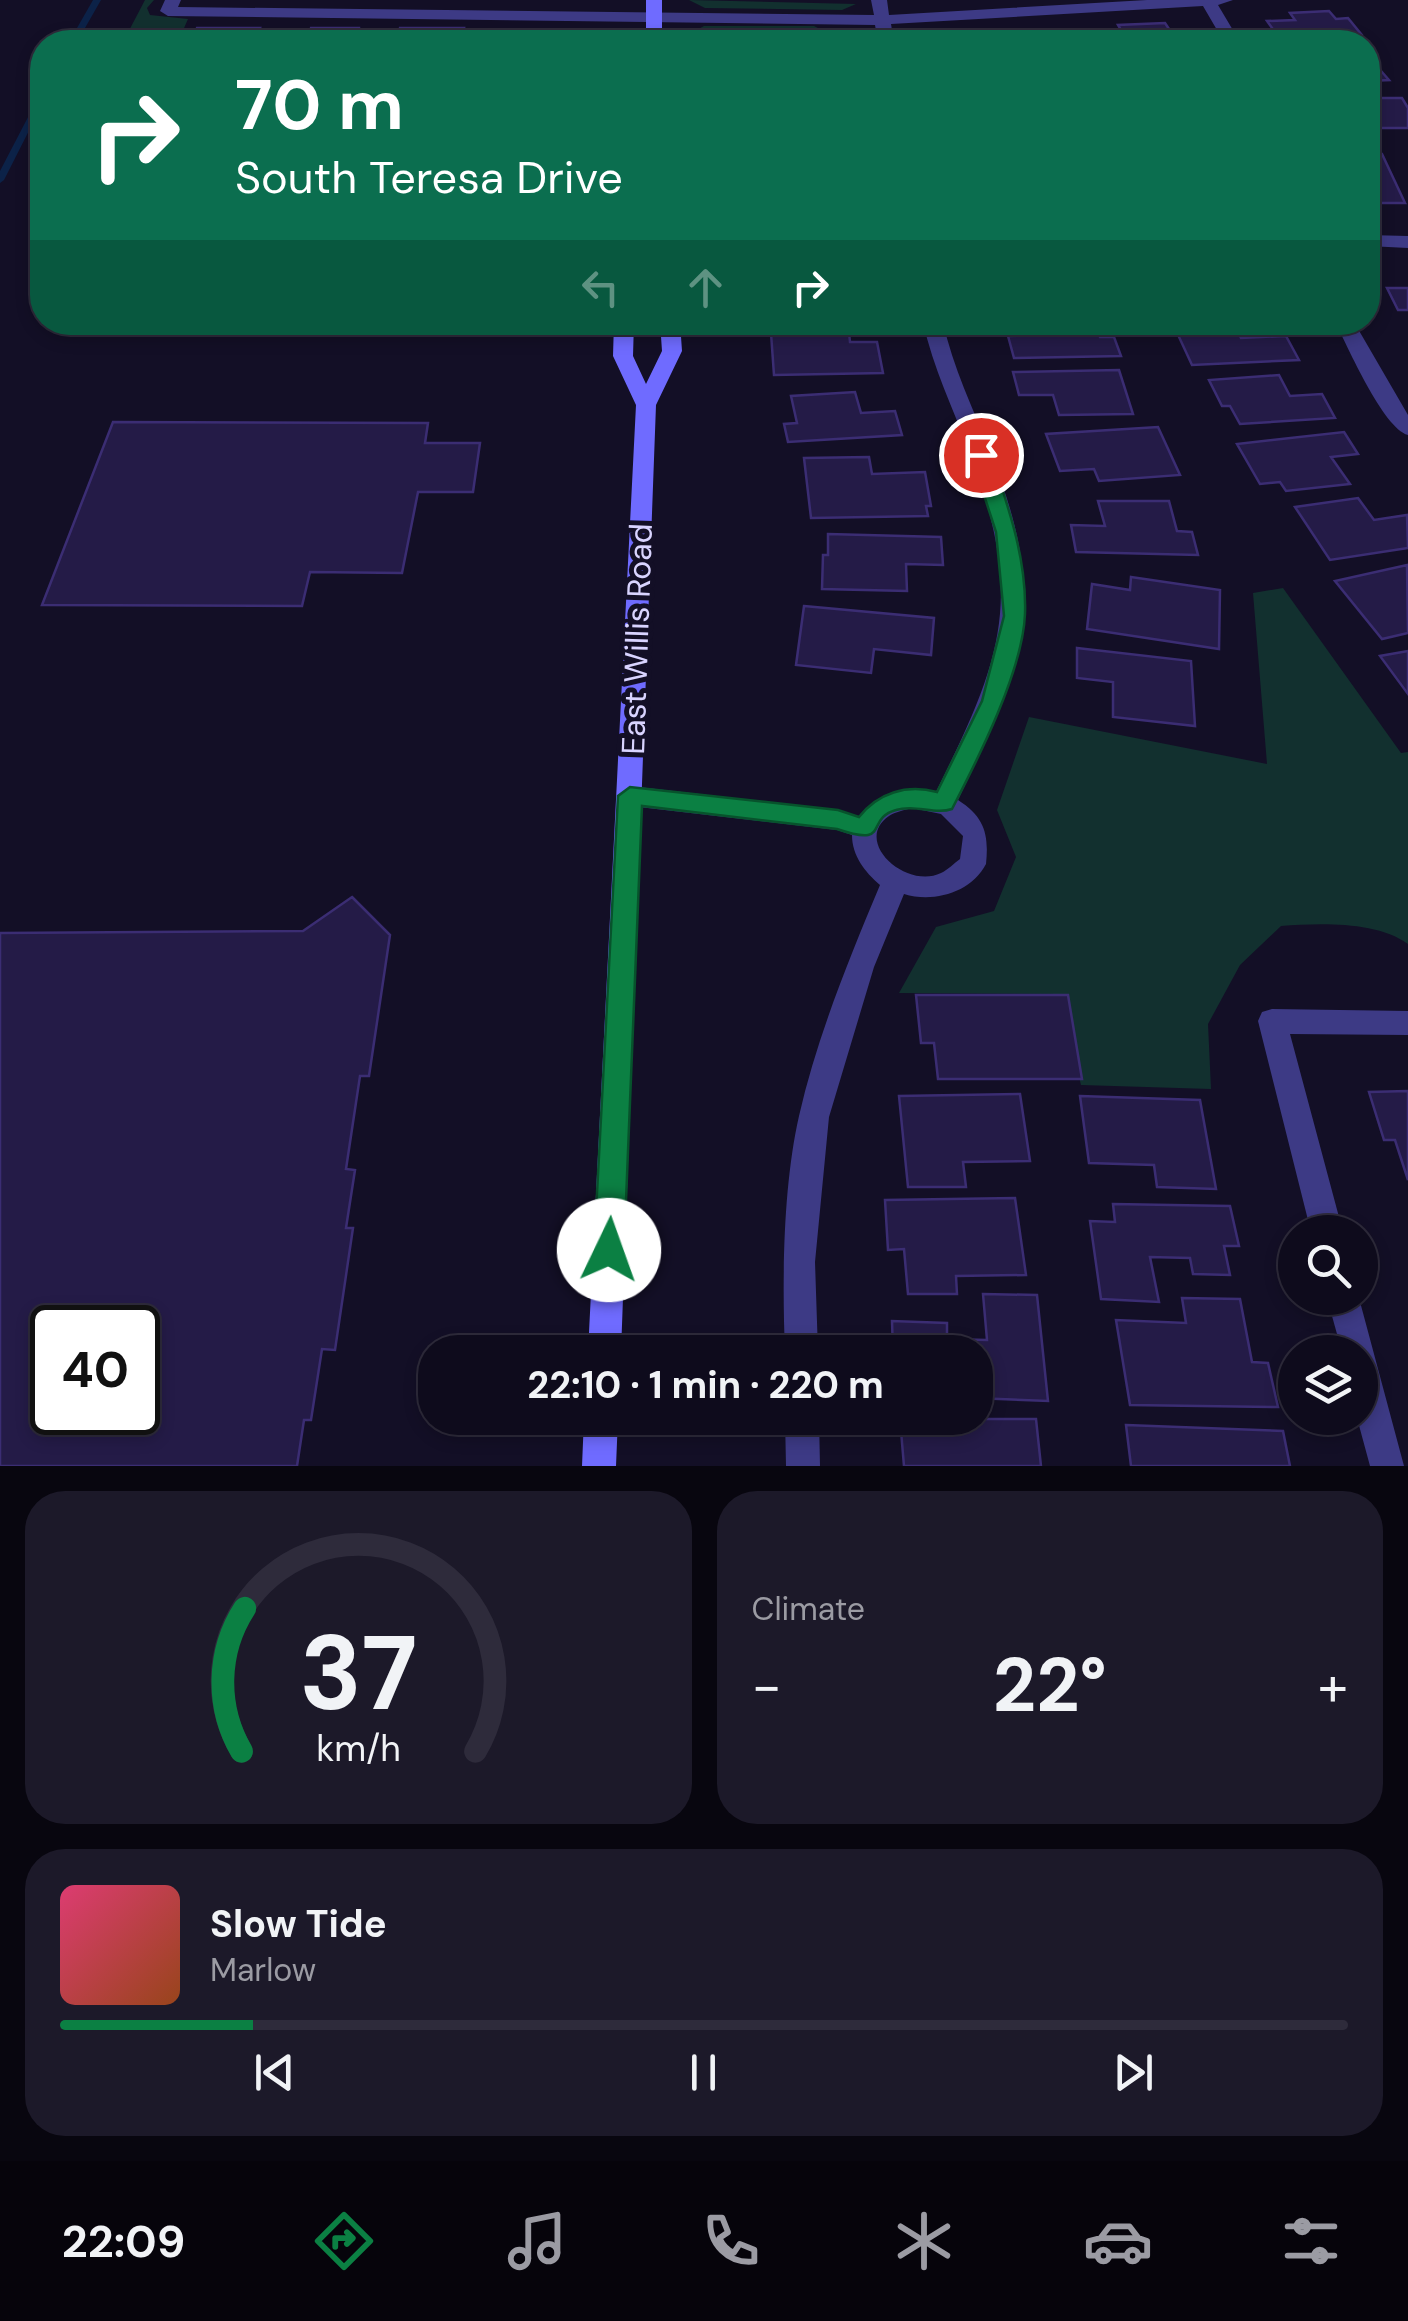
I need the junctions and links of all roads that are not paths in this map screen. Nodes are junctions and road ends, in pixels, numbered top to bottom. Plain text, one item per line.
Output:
1 (879, 0) edge
2 (1225, 0) edge
3 (1207, 1) edge
4 (170, 6) edge
5 (654, 8) edge
6 (883, 20) junction
7 (884, 30) edge
8 (1225, 30) edge
9 (1380, 241) edge
10 (1408, 242) edge
11 (624, 335) edge
12 (671, 335) edge
13 (936, 335) edge
14 (1351, 335) edge
15 (646, 405) junction
16 (1408, 430) edge
17 (630, 796) junction
18 (944, 803) junction
19 (864, 829) junction
20 (895, 882) junction
21 (1408, 1022) edge
22 (1323, 1215) edge
23 (605, 1335) edge
24 (801, 1335) edge
25 (1378, 1431) edge
26 (600, 1435) edge
27 (803, 1435) edge
28 (599, 1466) edge
29 (804, 1466) edge
30 (1387, 1466) edge

1 - 6 street
2 - 3 street
3 - 6 street
3 - 8 street
4 - 5 street
5 - 6 street
6 - 7 street
9 - 10 street
11 - 15 street, East Willis Road
12 - 15 street, East Willis Road
13 - 18 street
14 - 16 street
15 - 17 street, East Willis Road
17 - 19 street
17 - 23 street, East Willis Road
18 - 19 street
18 - 20 street
19 - 20 street
20 - 24 street
21 - 22 street
25 - 30 street
26 - 28 street
27 - 29 street

